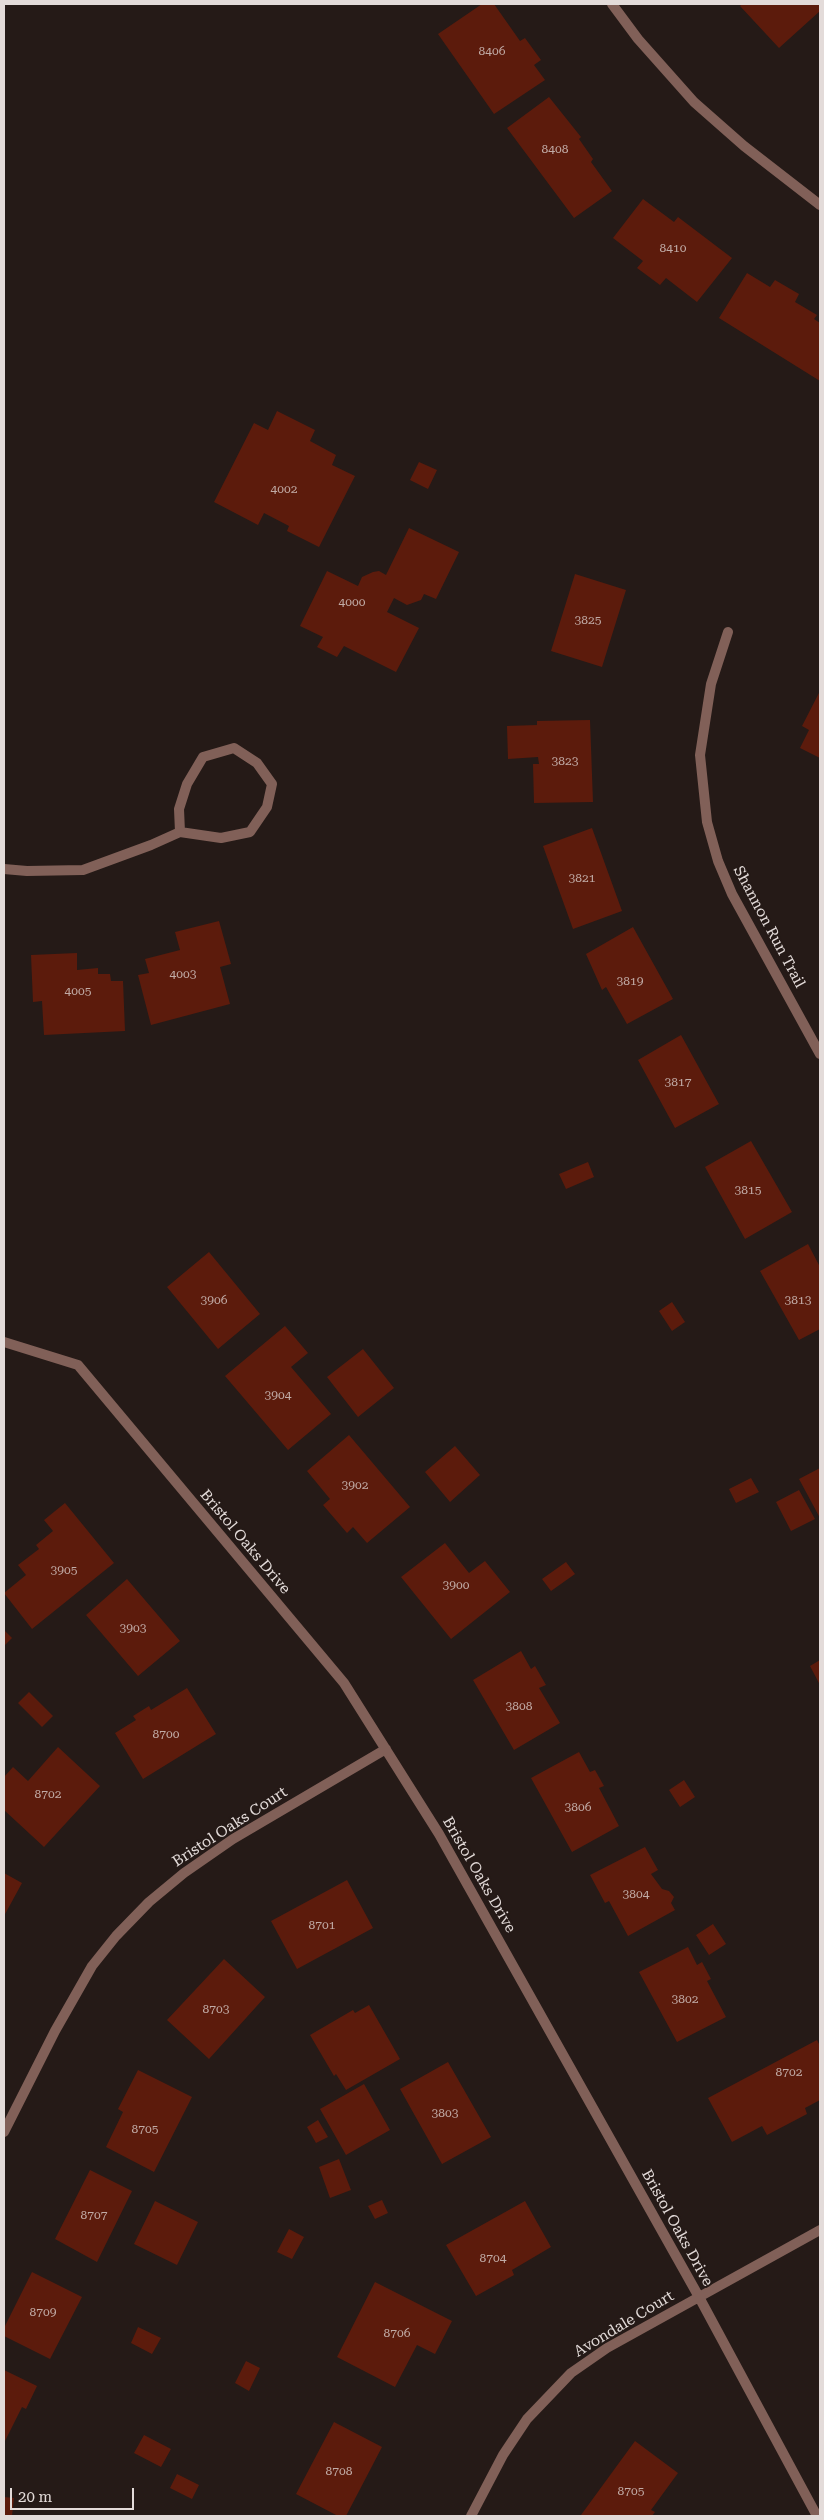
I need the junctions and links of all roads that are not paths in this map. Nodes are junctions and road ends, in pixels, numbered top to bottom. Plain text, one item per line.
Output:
1 (612, 4) edge
2 (820, 205) edge
3 (728, 632) dead end
4 (180, 832) junction
5 (4, 869) edge
6 (820, 1054) edge
7 (4, 1342) edge
8 (386, 1749) junction
9 (4, 2132) edge
10 (820, 2230) edge
11 (699, 2297) junction
12 (471, 2516) edge
13 (817, 2516) edge

1 - 2 street
3 - 6 street, Shannon Run Trail
4 - 4 street
4 - 5 street
7 - 8 street, Bristol Oaks Drive
8 - 9 street, Bristol Oaks Court
8 - 11 street, Bristol Oaks Drive
10 - 11 street, Avondale Court
11 - 12 street, Avondale Court
11 - 13 street, Bristol Oaks Drive

